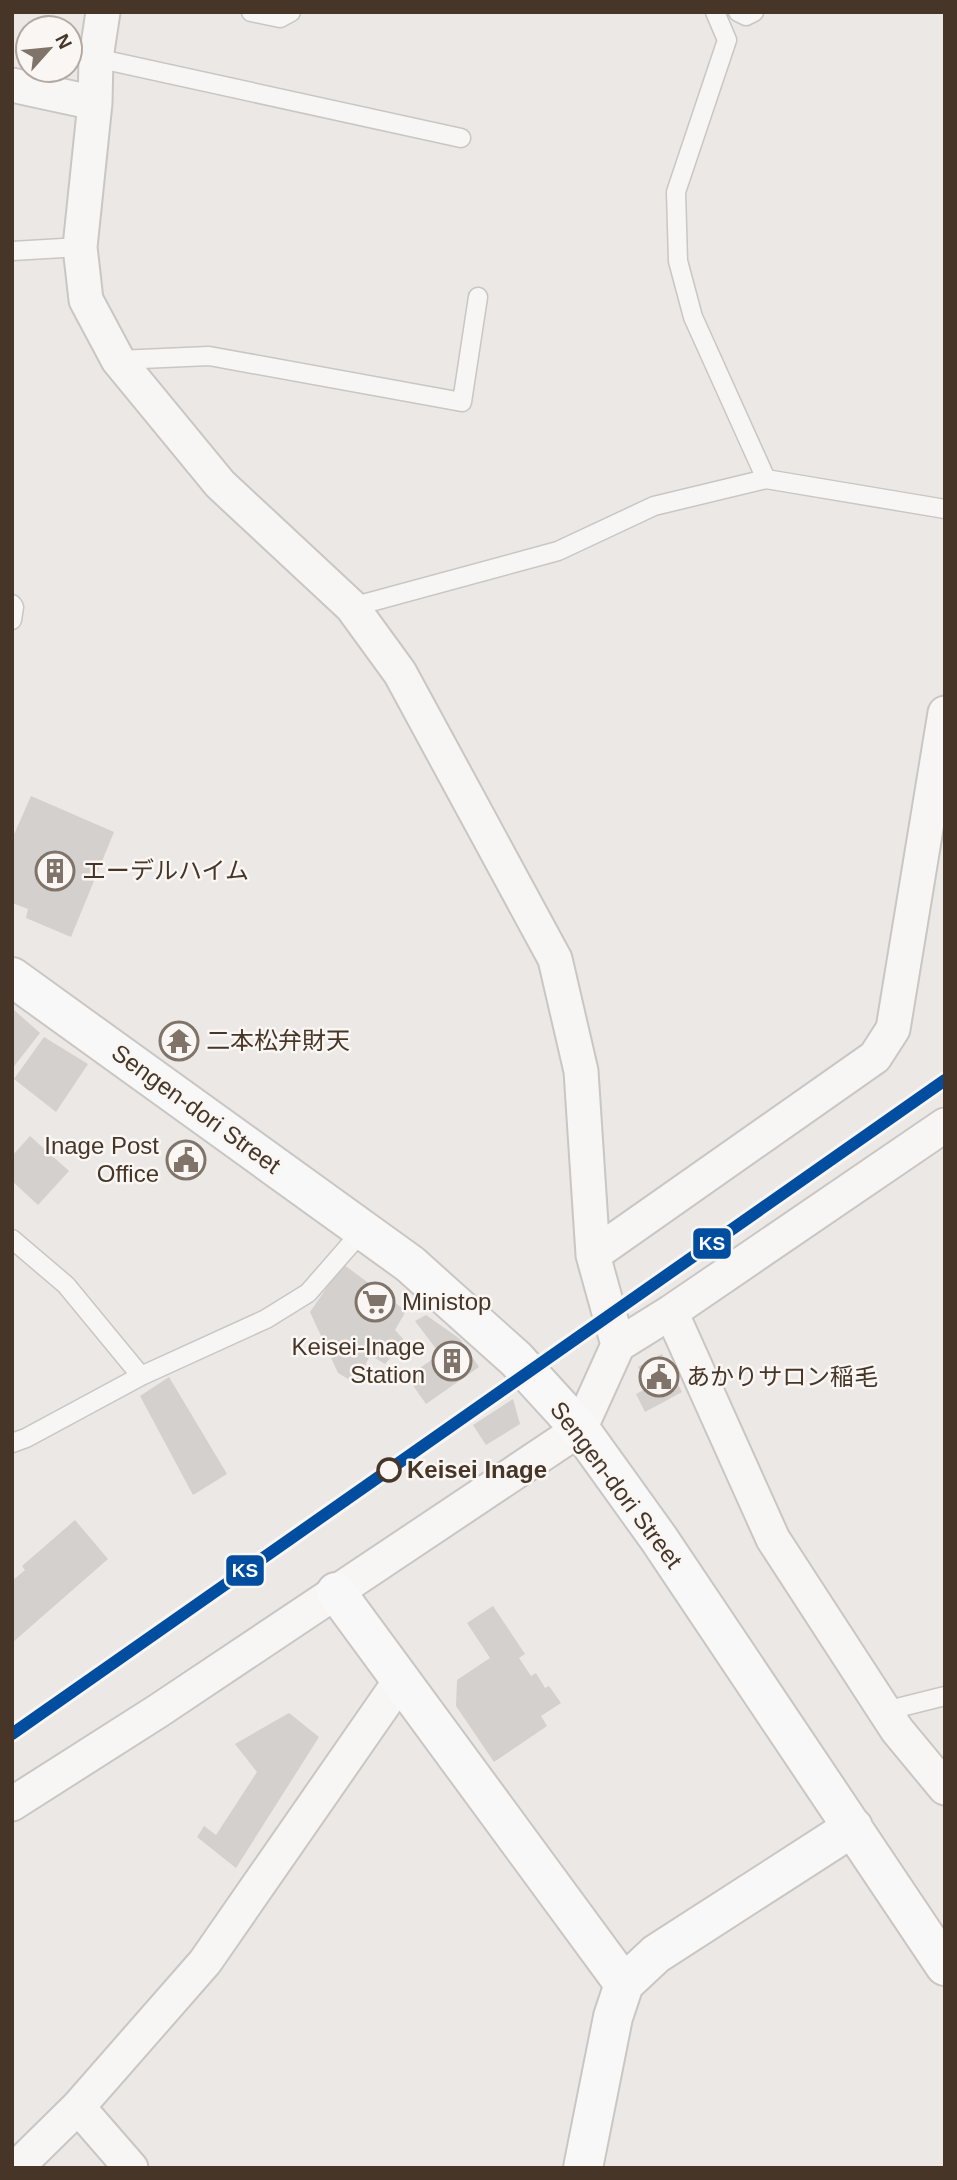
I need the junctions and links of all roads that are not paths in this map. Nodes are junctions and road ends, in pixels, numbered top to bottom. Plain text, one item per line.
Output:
1 (103, 12) edge
2 (251, 12) edge
3 (290, 12) edge
4 (715, 12) edge
5 (738, 12) edge
6 (754, 12) edge
7 (96, 58) junction
8 (12, 85) edge
9 (95, 103) junction
10 (461, 138) dead end
11 (80, 247) junction
12 (12, 251) edge
13 (478, 297) dead end
14 (118, 360) junction
15 (766, 479) junction
16 (945, 509) edge
17 (12, 604) edge
18 (352, 607) junction
19 (12, 620) edge
20 (945, 713) edge
21 (12, 977) edge
22 (945, 1125) edge
23 (363, 1230) junction
24 (12, 1239) edge
25 (593, 1255) junction
26 (671, 1311) junction
27 (618, 1345) junction
28 (141, 1376) junction
29 (580, 1429) junction
30 (12, 1443) edge
31 (336, 1592) junction
32 (400, 1681) junction
33 (945, 1696) edge
34 (885, 1711) junction
35 (945, 1788) edge
36 (12, 1804) edge
37 (853, 1827) junction
38 (945, 1966) edge
39 (624, 1984) junction
40 (78, 2107) junction
41 (16, 2168) edge
42 (131, 2168) edge
43 (583, 2168) edge

1 - 7 street
2 - 3 lane
4 - 15 lane
5 - 6 lane
7 - 9 street
7 - 10 lane
8 - 9 street
9 - 11 street
11 - 12 lane
11 - 14 street
13 - 14 lane
14 - 18 street
15 - 16 lane
15 - 18 lane
17 - 19 lane
18 - 25 street
20 - 25 street
21 - 23 main road, Sengen-dori Street
22 - 26 street
23 - 28 lane
23 - 29 main road, Sengen-dori Street
24 - 28 lane
25 - 27 street
26 - 27 street
26 - 34 street
27 - 29 street
28 - 30 lane
29 - 31 street
29 - 37 main road, Sengen-dori Street
31 - 32 main road
31 - 36 street
32 - 39 main road
32 - 40 street
33 - 34 lane
34 - 35 street
37 - 38 main road, Sengen-dori Street
37 - 39 main road
39 - 43 main road
40 - 41 street
40 - 42 street

